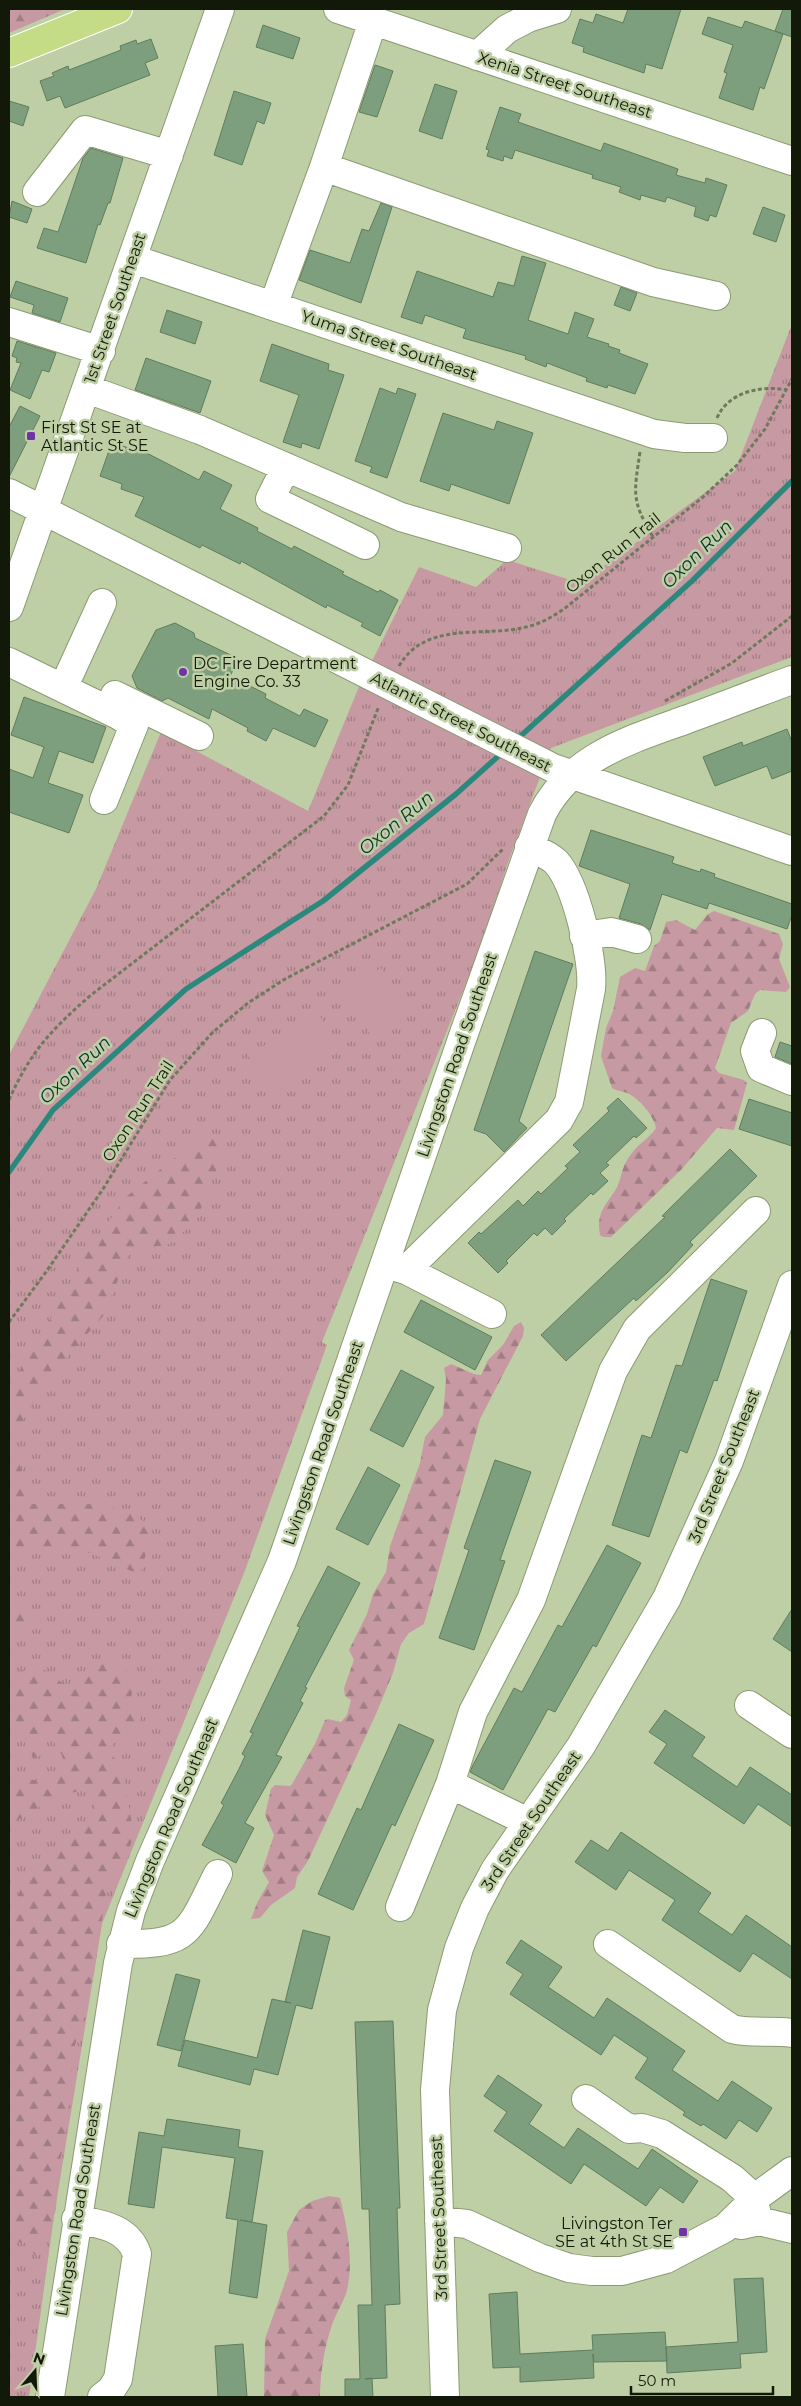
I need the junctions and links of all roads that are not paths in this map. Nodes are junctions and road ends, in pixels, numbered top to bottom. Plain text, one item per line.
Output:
1 (118, 9) edge
2 (220, 9) edge
3 (338, 9) edge
4 (556, 9) edge
5 (373, 21) junction
6 (9, 53) edge
7 (476, 56) junction
8 (169, 155) junction
9 (792, 161) edge
10 (324, 167) junction
11 (37, 192) dead end
12 (133, 258) junction
13 (716, 296) dead end
14 (273, 306) junction
15 (9, 322) edge
16 (100, 351) junction
17 (87, 389) junction
18 (713, 438) road end
19 (286, 467) junction
20 (9, 493) edge
21 (44, 509) junction
22 (365, 545) dead end
23 (507, 548) dead end
24 (102, 603) dead end
25 (9, 607) edge
26 (9, 642) edge
27 (9, 662) edge
28 (70, 673) junction
29 (792, 680) edge
30 (199, 736) dead end
31 (559, 770) junction
32 (104, 800) dead end
33 (518, 847) junction
34 (792, 852) edge
35 (584, 936) junction
36 (637, 939) dead end
37 (762, 1033) dead end
38 (792, 1081) edge
39 (756, 1211) dead end
40 (395, 1267) junction
41 (792, 1285) edge
42 (492, 1314) dead end
43 (749, 1705) dead end
44 (792, 1734) edge
45 (450, 1784) junction
46 (528, 1822) junction
47 (218, 1874) dead end
48 (400, 1907) dead end
49 (121, 1944) junction
50 (608, 1944) dead end
51 (792, 2033) edge
52 (586, 2100) dead end
53 (792, 2171) edge
54 (757, 2211) junction
55 (76, 2219) junction
56 (439, 2221) junction
57 (792, 2229) edge
58 (50, 2397) edge
59 (102, 2397) edge
60 (445, 2397) edge

1 - 6 main road
2 - 8 street, 1st Street Southeast
3 - 5 street, Xenia Street Southeast
4 - 7 street
5 - 7 street, Xenia Street Southeast
5 - 10 street
7 - 9 street, Xenia Street Southeast
8 - 11 street
8 - 12 street, 1st Street Southeast
10 - 13 street
10 - 14 street
12 - 14 street, Yuma Street Southeast
12 - 16 street, 1st Street Southeast
14 - 18 street, Yuma Street Southeast
15 - 16 street
16 - 17 street, 1st Street Southeast
17 - 19 street
17 - 21 street, 1st Street Southeast
19 - 22 street
19 - 23 street
20 - 21 street, Atlantic Street Southeast
21 - 25 street, 1st Street Southeast
21 - 31 street, Atlantic Street Southeast
24 - 28 street
26 - 28 street
27 - 32 street
28 - 30 street
29 - 31 street, Livingston Road Southeast
31 - 33 street, Livingston Road Southeast
31 - 34 street, Atlantic Street Southeast
33 - 35 street, Livingston Road Southeast
33 - 40 street, Livingston Road Southeast
35 - 36 street
35 - 40 street, Livingston Road Southeast
37 - 38 street
39 - 45 street
40 - 42 street
40 - 49 street, Livingston Road Southeast
41 - 46 street, 3rd Street Southeast
43 - 44 street
45 - 46 street
45 - 48 street
46 - 56 street, 3rd Street Southeast
47 - 49 street
49 - 55 street, Livingston Road Southeast
50 - 51 street
52 - 54 street
53 - 54 street
54 - 56 street
54 - 57 street
55 - 58 street, Livingston Road Southeast
55 - 59 street
56 - 60 street, 3rd Street Southeast

